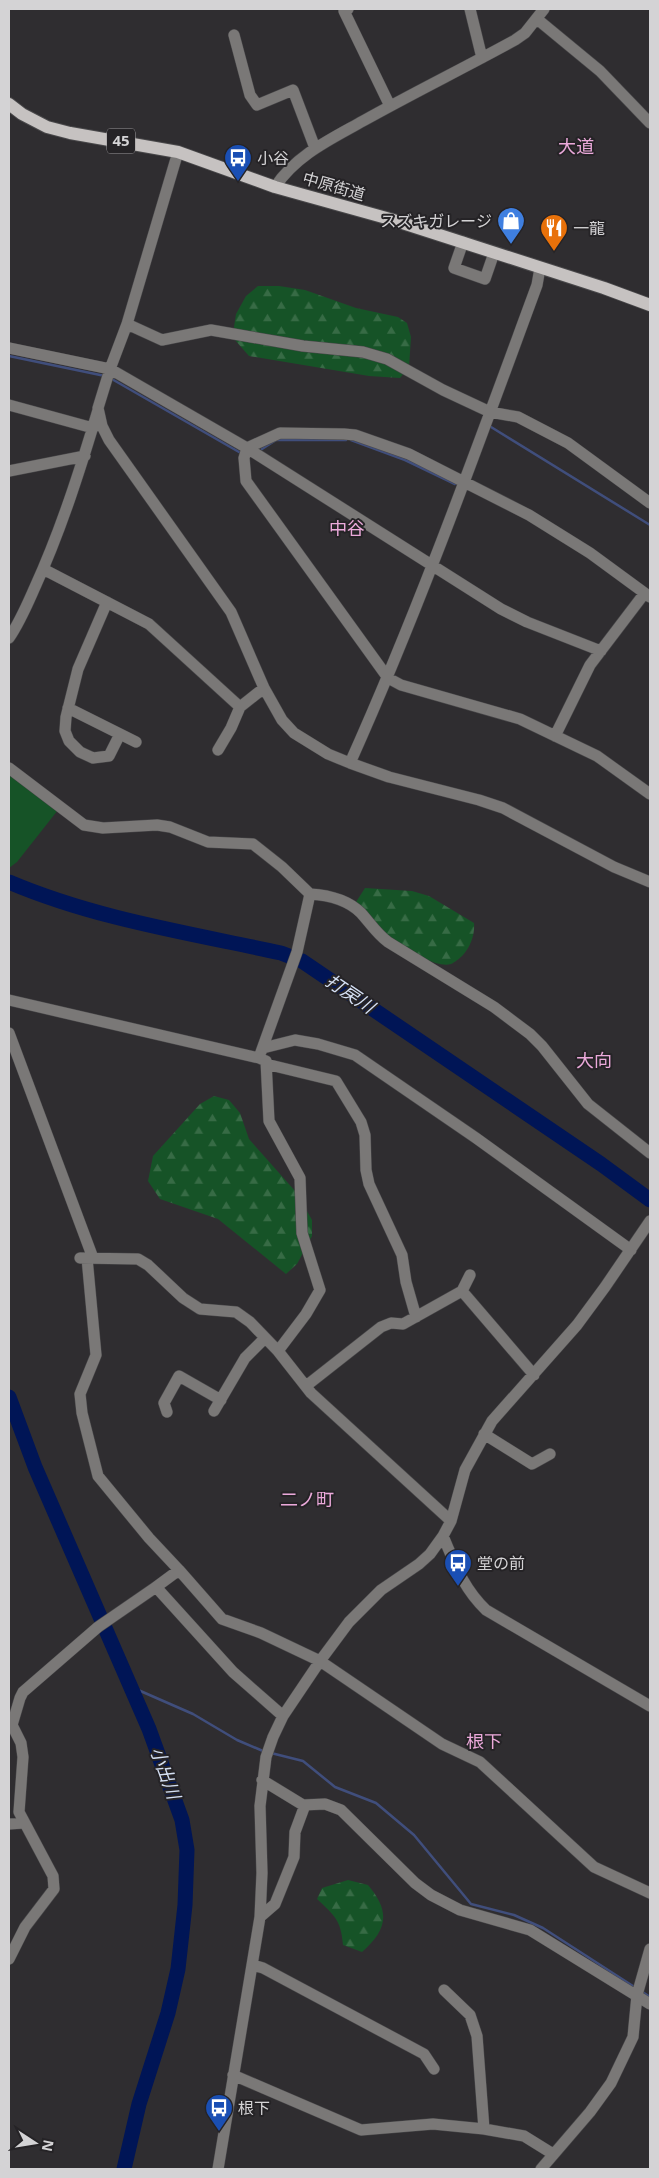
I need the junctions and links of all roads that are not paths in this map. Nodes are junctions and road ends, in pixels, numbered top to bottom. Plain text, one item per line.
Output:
1 (470, 9) edge
2 (344, 10) edge
3 (540, 14) edge
4 (234, 35) dead end
5 (482, 58) junction
6 (9, 104) edge
7 (390, 106) junction
8 (15, 115) edge
9 (650, 123) edge
10 (315, 148) junction
11 (178, 152) junction
12 (275, 187) junction
13 (463, 242) junction
14 (494, 253) junction
15 (540, 268) junction
16 (650, 305) edge
17 (127, 324) junction
18 (9, 348) edge
19 (108, 374) junction
20 (9, 405) edge
21 (98, 408) junction
22 (490, 412) junction
23 (93, 428) junction
24 (248, 448) junction
25 (84, 456) junction
26 (9, 471) edge
27 (464, 482) junction
28 (650, 503) edge
29 (431, 566) junction
30 (43, 569) junction
31 (647, 595) edge
32 (107, 602) junction
33 (9, 638) edge
34 (601, 651) junction
35 (388, 678) junction
36 (264, 688) junction
37 (240, 707) junction
38 (68, 708) junction
39 (120, 734) junction
40 (555, 736) junction
41 (136, 742) dead end
42 (218, 750) dead end
43 (350, 763) junction
44 (9, 768) edge
45 (650, 794) edge
46 (650, 882) edge
47 (310, 894) junction
48 (9, 1000) edge
49 (9, 1033) edge
50 (263, 1057) junction
51 (650, 1153) edge
52 (650, 1221) edge
53 (631, 1250) junction
54 (87, 1258) junction
55 (470, 1275) dead end
56 (462, 1291) junction
57 (416, 1317) junction
58 (265, 1338) junction
59 (278, 1351) junction
60 (534, 1375) junction
61 (306, 1386) junction
62 (221, 1400) junction
63 (214, 1411) dead end
64 (167, 1412) dead end
65 (484, 1434) junction
66 (550, 1454) dead end
67 (450, 1521) junction
68 (443, 1536) junction
69 (179, 1570) junction
70 (156, 1587) junction
71 (320, 1661) junction
72 (14, 1696) edge
73 (650, 1706) edge
74 (283, 1716) junction
75 (262, 1780) junction
76 (305, 1805) junction
77 (24, 1823) junction
78 (9, 1824) edge
79 (650, 1893) edge
80 (260, 1917) junction
81 (650, 1949) edge
82 (9, 1959) edge
83 (253, 1965) junction
84 (444, 1990) dead end
85 (637, 1995) junction
86 (650, 2004) edge
87 (434, 2069) dead end
88 (233, 2075) junction
89 (484, 2129) junction
90 (553, 2154) junction
91 (218, 2169) edge
92 (541, 2169) edge

1 - 5 street
2 - 7 street
3 - 5 street
3 - 9 street
4 - 10 street
5 - 7 street
6 - 8 main road, 中原街道 / 45
7 - 10 street
8 - 11 main road, 中原街道 / 45
10 - 12 street
11 - 12 main road, 中原街道 / 45
11 - 17 street
12 - 13 main road, 中原街道 / 45
13 - 14 main road, 中原街道 / 45
13 - 14 street
14 - 15 main road, 中原街道 / 45
15 - 16 main road, 中原街道 / 45
15 - 22 street
17 - 19 street
17 - 22 street
18 - 19 street
19 - 21 street
19 - 24 street
20 - 23 street
21 - 23 street
21 - 36 street
22 - 27 street
22 - 28 street
23 - 25 street
24 - 27 street
24 - 29 street
24 - 35 street
25 - 26 street
25 - 30 street
27 - 29 street
27 - 31 street
29 - 34 street
29 - 35 street
30 - 32 street
30 - 33 street
31 - 34 street
32 - 37 street
32 - 38 street
34 - 40 street
35 - 40 street
35 - 43 street
36 - 37 street
36 - 43 street
37 - 42 street
38 - 39 street
38 - 39 street
39 - 41 street
40 - 45 street
43 - 46 street
44 - 47 street
47 - 50 street
47 - 51 street
48 - 50 street
49 - 54 street
50 - 53 street
50 - 57 street
50 - 59 street
52 - 53 street
53 - 60 street
54 - 58 street
54 - 69 street
55 - 56 street
56 - 57 street
56 - 60 street
57 - 61 street
58 - 59 street
58 - 62 street
59 - 61 street
60 - 65 street
61 - 67 street
62 - 63 street
62 - 64 street
65 - 66 street
65 - 67 street
67 - 68 street
68 - 71 street
68 - 73 street
69 - 70 street
69 - 71 street
70 - 72 street
70 - 74 street
71 - 74 street
71 - 79 street
72 - 77 street
74 - 75 street
75 - 76 street
75 - 80 street
76 - 80 street
76 - 85 street
77 - 78 street
77 - 82 street
80 - 83 street
81 - 85 street
83 - 87 street
83 - 88 street
84 - 89 street
85 - 86 street
85 - 90 street
88 - 89 street
88 - 91 street
89 - 90 street
90 - 92 street

